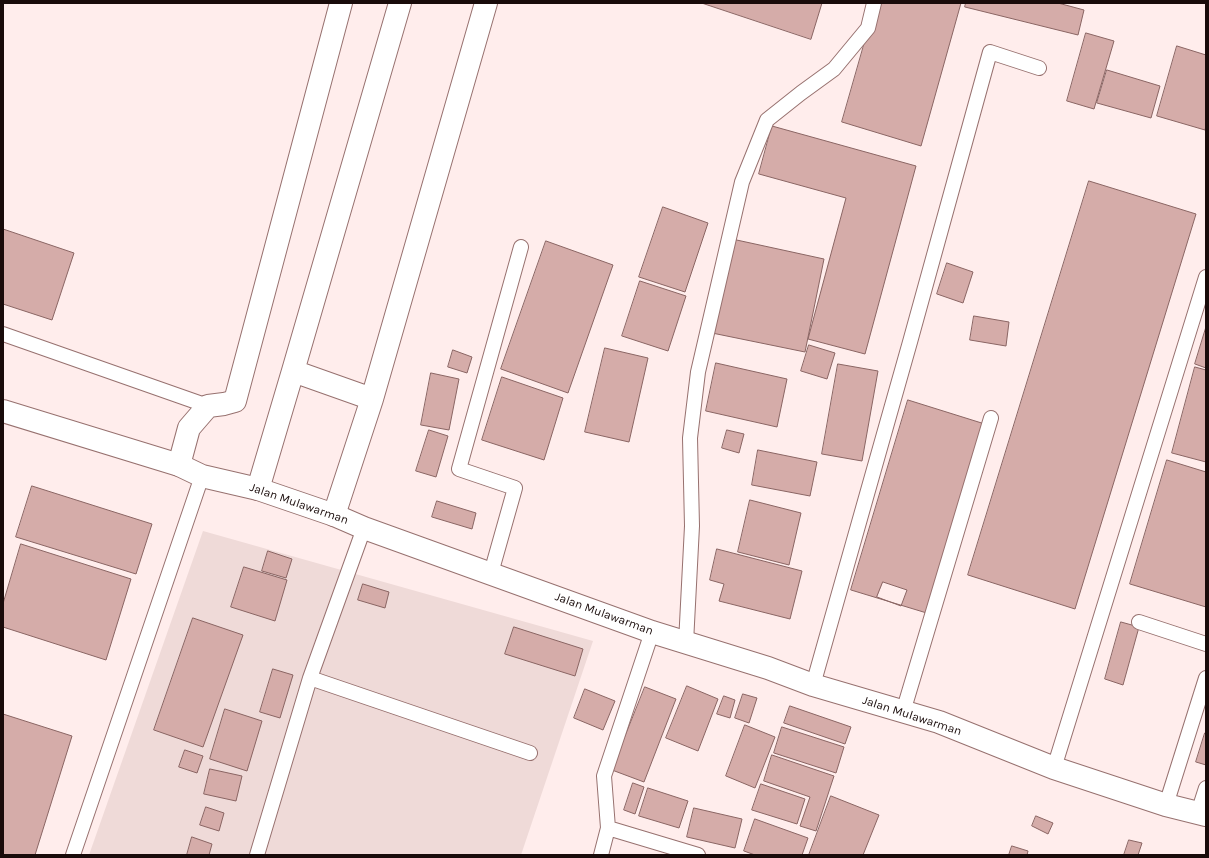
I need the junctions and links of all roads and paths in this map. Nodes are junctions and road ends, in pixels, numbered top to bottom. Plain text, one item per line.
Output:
1 (340, 3) edge
2 (400, 3) edge
3 (486, 3) edge
4 (874, 3) edge
5 (1039, 68) dead end
6 (521, 247) dead end
7 (1206, 277) edge
8 (3, 334) edge
9 (294, 371) junction
10 (372, 399) junction
11 (208, 406) junction
12 (3, 411) edge
13 (991, 418) dead end
14 (179, 465) junction
15 (202, 476) junction
16 (258, 489) junction
17 (334, 515) junction
18 (364, 528) junction
19 (491, 573) junction
20 (1138, 622) dead end
21 (652, 632) junction
22 (686, 643) junction
23 (1206, 644) edge
24 (310, 678) junction
25 (1206, 678) edge
26 (813, 685) junction
27 (903, 712) junction
28 (530, 753) dead end
29 (1054, 768) junction
30 (1206, 788) edge
31 (1166, 805) junction
32 (1202, 814) edge
33 (608, 828) junction
34 (73, 855) edge
35 (257, 855) edge
36 (601, 855) edge
37 (698, 855) edge

1 - 11 main road
2 - 9 main road
3 - 10 main road
4 - 22 lane
5 - 26 lane
6 - 19 lane
7 - 29 lane
8 - 11 lane
9 - 10 main road
9 - 16 main road
10 - 17 main road
11 - 14 main road
12 - 14 main road, Jalan Mulawarman
13 - 27 lane
14 - 15 main road, Jalan Mulawarman
15 - 16 main road, Jalan Mulawarman
15 - 34 lane
16 - 17 main road, Jalan Mulawarman
17 - 18 main road, Jalan Mulawarman
18 - 19 main road, Jalan Mulawarman
18 - 24 lane
19 - 21 main road, Jalan Mulawarman
20 - 23 lane
21 - 22 main road, Jalan Mulawarman
21 - 33 lane
22 - 26 main road, Jalan Mulawarman
24 - 28 lane
24 - 35 lane
25 - 31 lane
26 - 27 main road, Jalan Mulawarman
27 - 29 main road, Jalan Mulawarman
29 - 31 main road, Jalan Mulawarman
30 - 32 lane
31 - 32 main road, Jalan Mulawarman
33 - 36 lane
33 - 37 lane

